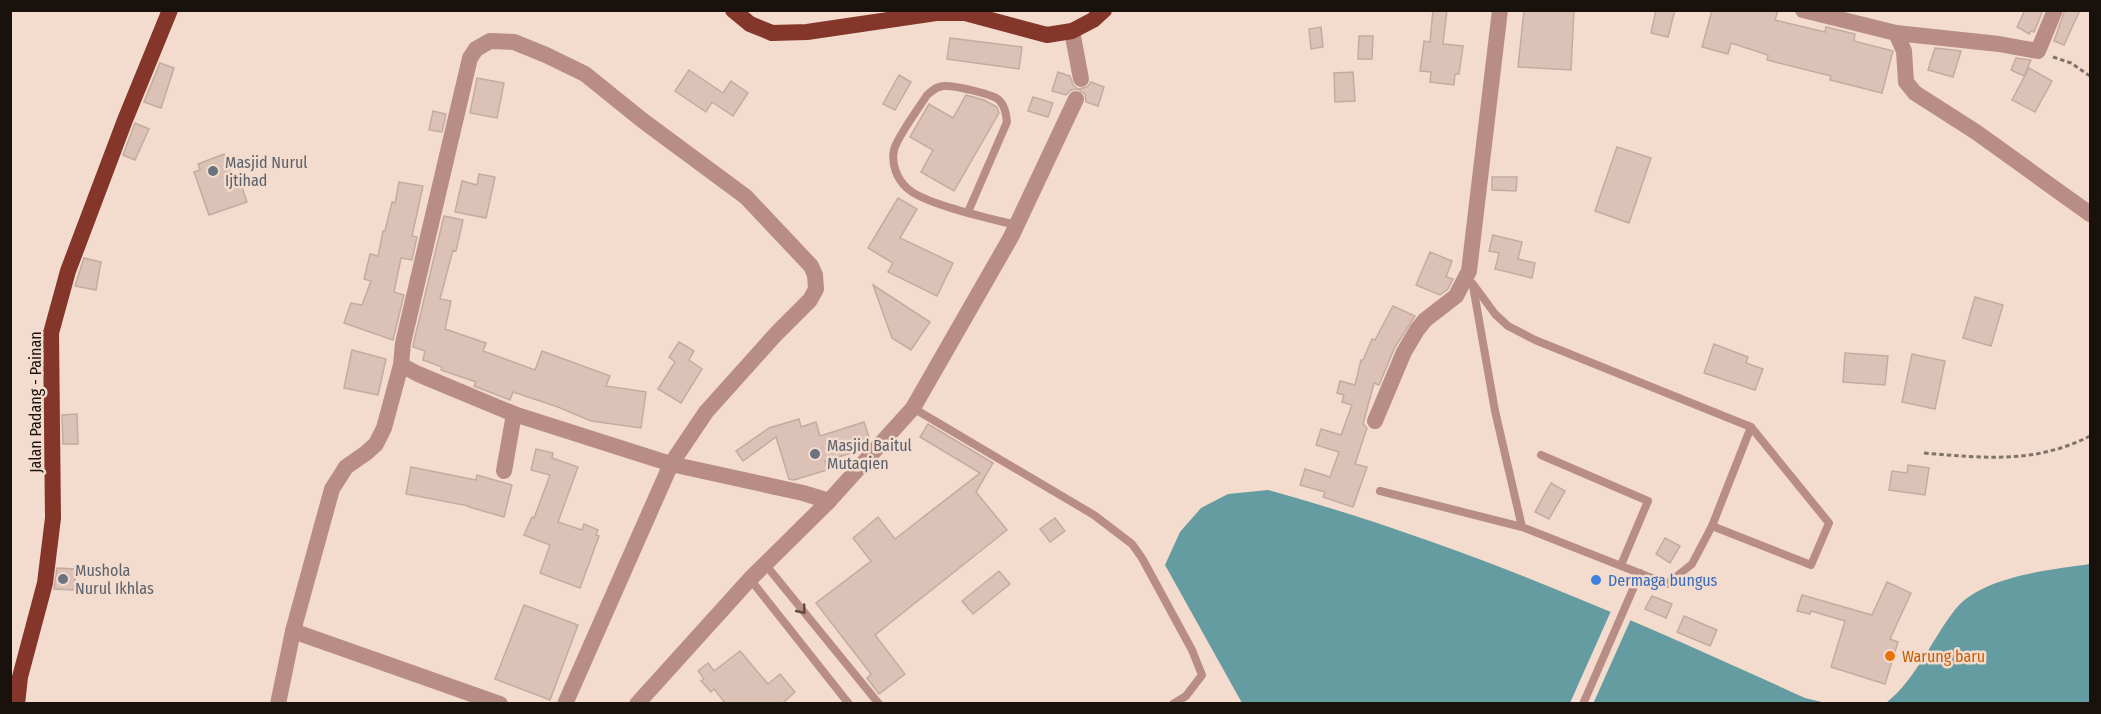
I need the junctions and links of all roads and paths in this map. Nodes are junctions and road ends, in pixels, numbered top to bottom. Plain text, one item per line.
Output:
1 (170, 10) edge
2 (733, 10) edge
3 (1104, 10) edge
4 (1500, 10) edge
5 (1803, 10) edge
6 (2055, 10) edge
7 (1072, 32) junction
8 (1896, 33) junction
9 (2038, 51) junction
10 (2091, 76) edge
11 (1081, 79) dead end
12 (1076, 99) dead end
13 (968, 212) junction
14 (2091, 214) edge
15 (1016, 225) junction
16 (1471, 277) junction
17 (401, 365) junction
18 (915, 403) junction
19 (514, 414) junction
20 (1375, 422) dead end
21 (1751, 427) junction
22 (2091, 436) edge
23 (1924, 453) dead end
24 (1541, 455) dead end
25 (671, 464) junction
26 (504, 471) dead end
27 (1380, 491) dead end
28 (829, 501) junction
29 (1712, 526) junction
30 (1522, 527) junction
31 (765, 564) junction
32 (1621, 566) junction
33 (1640, 573) junction
34 (750, 579) junction
35 (292, 631) junction
36 (572, 701) edge
37 (17, 704) edge
38 (278, 704) edge
39 (500, 704) edge
40 (637, 704) edge
41 (849, 704) edge
42 (879, 704) edge
43 (1173, 704) edge
44 (1583, 704) edge

1 - 37 highway, Jalan Padang - Painan
2 - 7 highway
3 - 7 highway
4 - 16 street
5 - 8 street
6 - 9 street
7 - 11 street
8 - 9 street
8 - 14 street
9 - 10 path
12 - 15 street
13 - 13 lane
13 - 15 lane
15 - 18 street
16 - 20 street
16 - 21 lane
16 - 30 lane
17 - 19 street
17 - 25 street
17 - 35 street
18 - 28 street
18 - 43 lane
19 - 25 street
19 - 26 street
21 - 29 lane
21 - 29 lane
22 - 23 path
24 - 32 lane
25 - 28 street
25 - 36 street
27 - 30 lane
28 - 31 street
29 - 33 lane
30 - 32 lane
31 - 34 street
31 -> 42 lane
32 - 33 lane
33 - 44 lane
34 - 40 street
34 - 41 lane
35 - 38 street
35 - 39 street

